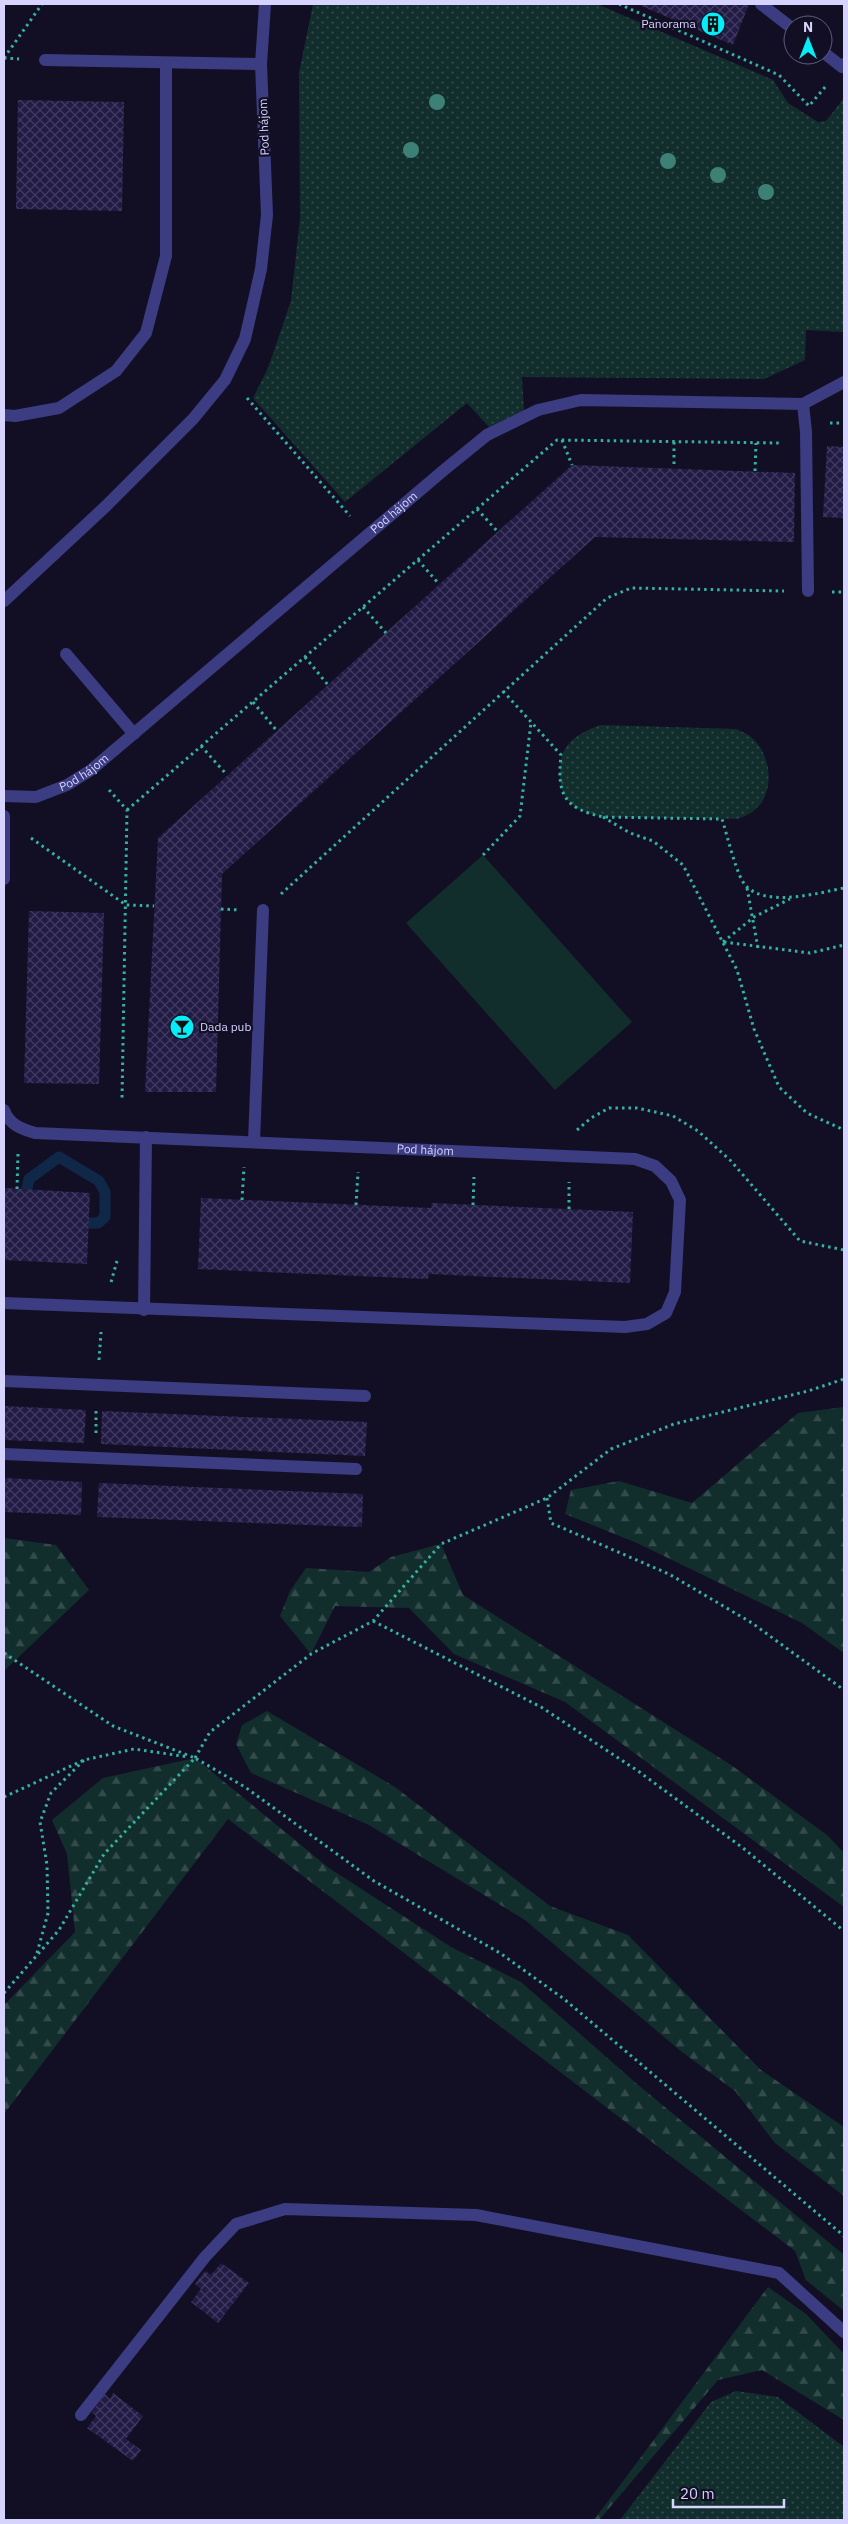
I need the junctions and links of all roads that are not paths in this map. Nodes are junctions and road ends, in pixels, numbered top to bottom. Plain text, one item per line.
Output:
1 (265, 4) edge
2 (761, 4) edge
3 (783, 21) edge
4 (45, 60) dead end
5 (166, 64) junction
6 (261, 64) junction
7 (844, 382) edge
8 (802, 404) junction
9 (4, 415) edge
10 (808, 591) road end
11 (4, 601) edge
12 (66, 654) dead end
13 (134, 734) junction
14 (4, 796) edge
15 (4, 818) edge
16 (4, 879) edge
17 (263, 910) road end
18 (4, 1110) edge
19 (146, 1137) junction
20 (254, 1142) junction
21 (4, 1303) edge
22 (144, 1310) junction
23 (4, 1381) edge
24 (365, 1396) dead end
25 (4, 1454) edge
26 (356, 1469) dead end
27 (844, 2332) edge
28 (81, 2415) dead end

1 - 6 street, Pod hájom
2 - 3 street
4 - 5 street
5 - 6 street
5 - 9 street
6 - 11 street, Pod hájom
7 - 8 street, Pod hájom
8 - 10 street
8 - 13 street, Pod hájom
12 - 13 street
13 - 14 street, Pod hájom
15 - 16 street
17 - 20 street
18 - 19 street, Pod hájom
19 - 20 street, Pod hájom
19 - 22 street
20 - 22 street, Pod hájom
21 - 22 street, Pod hájom
23 - 24 street
25 - 26 street
27 - 28 street

